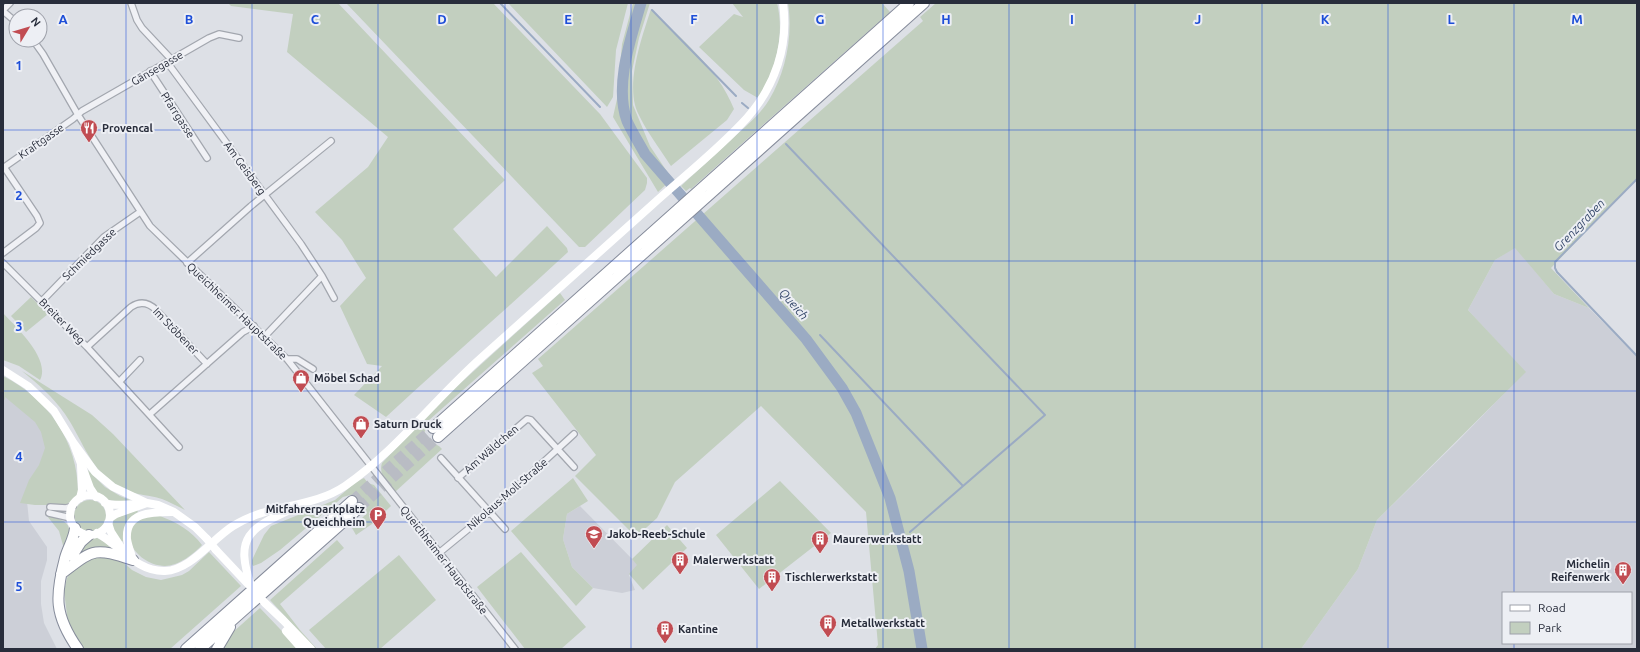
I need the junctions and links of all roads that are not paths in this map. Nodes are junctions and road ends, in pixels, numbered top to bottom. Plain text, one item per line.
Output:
1 (10, 3) edge
2 (131, 3) edge
3 (783, 3) edge
4 (909, 3) edge
5 (924, 3) edge
6 (3, 11) edge
7 (240, 38) dead end
8 (39, 48) edge
9 (169, 61) junction
10 (150, 71) junction
11 (78, 115) junction
12 (331, 141) dead end
13 (207, 158) dead end
14 (3, 167) edge
15 (264, 195) junction
16 (698, 198) junction
17 (140, 212) junction
18 (3, 253) edge
19 (187, 262) junction
20 (3, 263) edge
21 (322, 276) junction
22 (334, 298) dead end
23 (42, 301) junction
24 (254, 326) junction
25 (265, 336) junction
26 (87, 347) junction
27 (287, 359) junction
28 (140, 360) dead end
29 (207, 364) junction
30 (312, 369) dead end
31 (3, 370) edge
32 (120, 381) junction
33 (150, 414) junction
34 (436, 432) tunnel mouth
35 (574, 434) dead end
36 (73, 442) junction
37 (179, 447) dead end
38 (558, 450) junction
39 (440, 458) dead end
40 (81, 462) junction
41 (371, 466) junction
42 (574, 467) dead end
43 (458, 478) junction
44 (96, 497) junction
45 (80, 498) junction
46 (105, 503) junction
47 (304, 503) junction
48 (144, 504) junction
49 (72, 506) junction
50 (174, 512) junction
51 (489, 512) junction
52 (71, 518) junction
53 (109, 520) junction
54 (75, 528) junction
55 (505, 529) dead end
56 (93, 534) junction
57 (124, 553) junction
58 (439, 553) junction
59 (133, 560) junction
60 (62, 571) junction
61 (245, 577) junction
62 (265, 603) junction
63 (235, 618) junction
64 (78, 649) edge
65 (186, 649) edge
66 (200, 649) edge
67 (217, 649) edge
68 (302, 649) edge
69 (311, 649) edge
70 (515, 649) edge

1 - 6 street
2 - 9 street, Am Geisberg
3 - 41 street
4 - 16 highway
5 - 16 highway
7 - 9 street, Gänsegasse
8 - 11 street, Queichheimer Hauptstraße
9 - 10 street, Gänsegasse
9 - 15 street, Am Geisberg
10 - 11 street, Gänsegasse
10 - 13 street, Pfarrgasse
11 - 14 street, Kraftgasse
11 - 17 street, Queichheimer Hauptstraße
12 - 15 street
14 - 18 street
15 - 19 street
15 - 21 street, Am Geisberg
16 - 34 highway
17 - 19 street, Queichheimer Hauptstraße
17 - 23 street, Schmiedgasse
19 - 24 street, Queichheimer Hauptstraße
20 - 23 street, Breiter Weg
21 - 22 street, Am Geisberg
21 - 25 street
23 - 26 street, Breiter Weg
24 - 25 street, Queichheimer Hauptstraße
24 - 29 street, Im Stöbener
25 - 27 street, Queichheimer Hauptstraße
26 - 29 street, Im Stöbener
26 - 32 street, Breiter Weg
27 - 30 street
27 - 41 street, Queichheimer Hauptstraße
28 - 32 street
29 - 33 street, Im Stöbener
31 - 36 street
32 - 33 street, Breiter Weg
33 - 37 street, Breiter Weg
35 - 38 street, Nikolaus-Moll-Straße
36 - 40 street
36 - 48 street
38 - 42 street, Am Wäldchen
38 - 43 street, Am Wäldchen
38 - 51 street, Nikolaus-Moll-Straße
39 - 43 street
40 - 44 street
40 - 45 street
41 - 47 street
41 - 58 street, Queichheimer Hauptstraße
43 - 51 street
44 - 45 street
44 - 46 street
45 - 49 street
46 - 48 street
46 - 53 street
47 - 59 street
47 - 61 street
48 - 50 street
48 - 53 street
49 - 52 street
49 - 52 street
50 - 59 street
50 - 61 street, bridge
51 - 55 street
51 - 58 street, Nikolaus-Moll-Straße
52 - 54 street
53 - 56 street
53 - 57 street
54 - 56 street
54 - 60 highway
56 - 57 street
56 - 60 highway
57 - 59 street
58 - 70 street, Queichheimer Hauptstraße
59 - 60 highway
60 - 64 highway
61 - 62 street, bridge
62 - 68 street
62 - 69 street
63 - 65 highway
63 - 66 highway
63 - 67 highway

